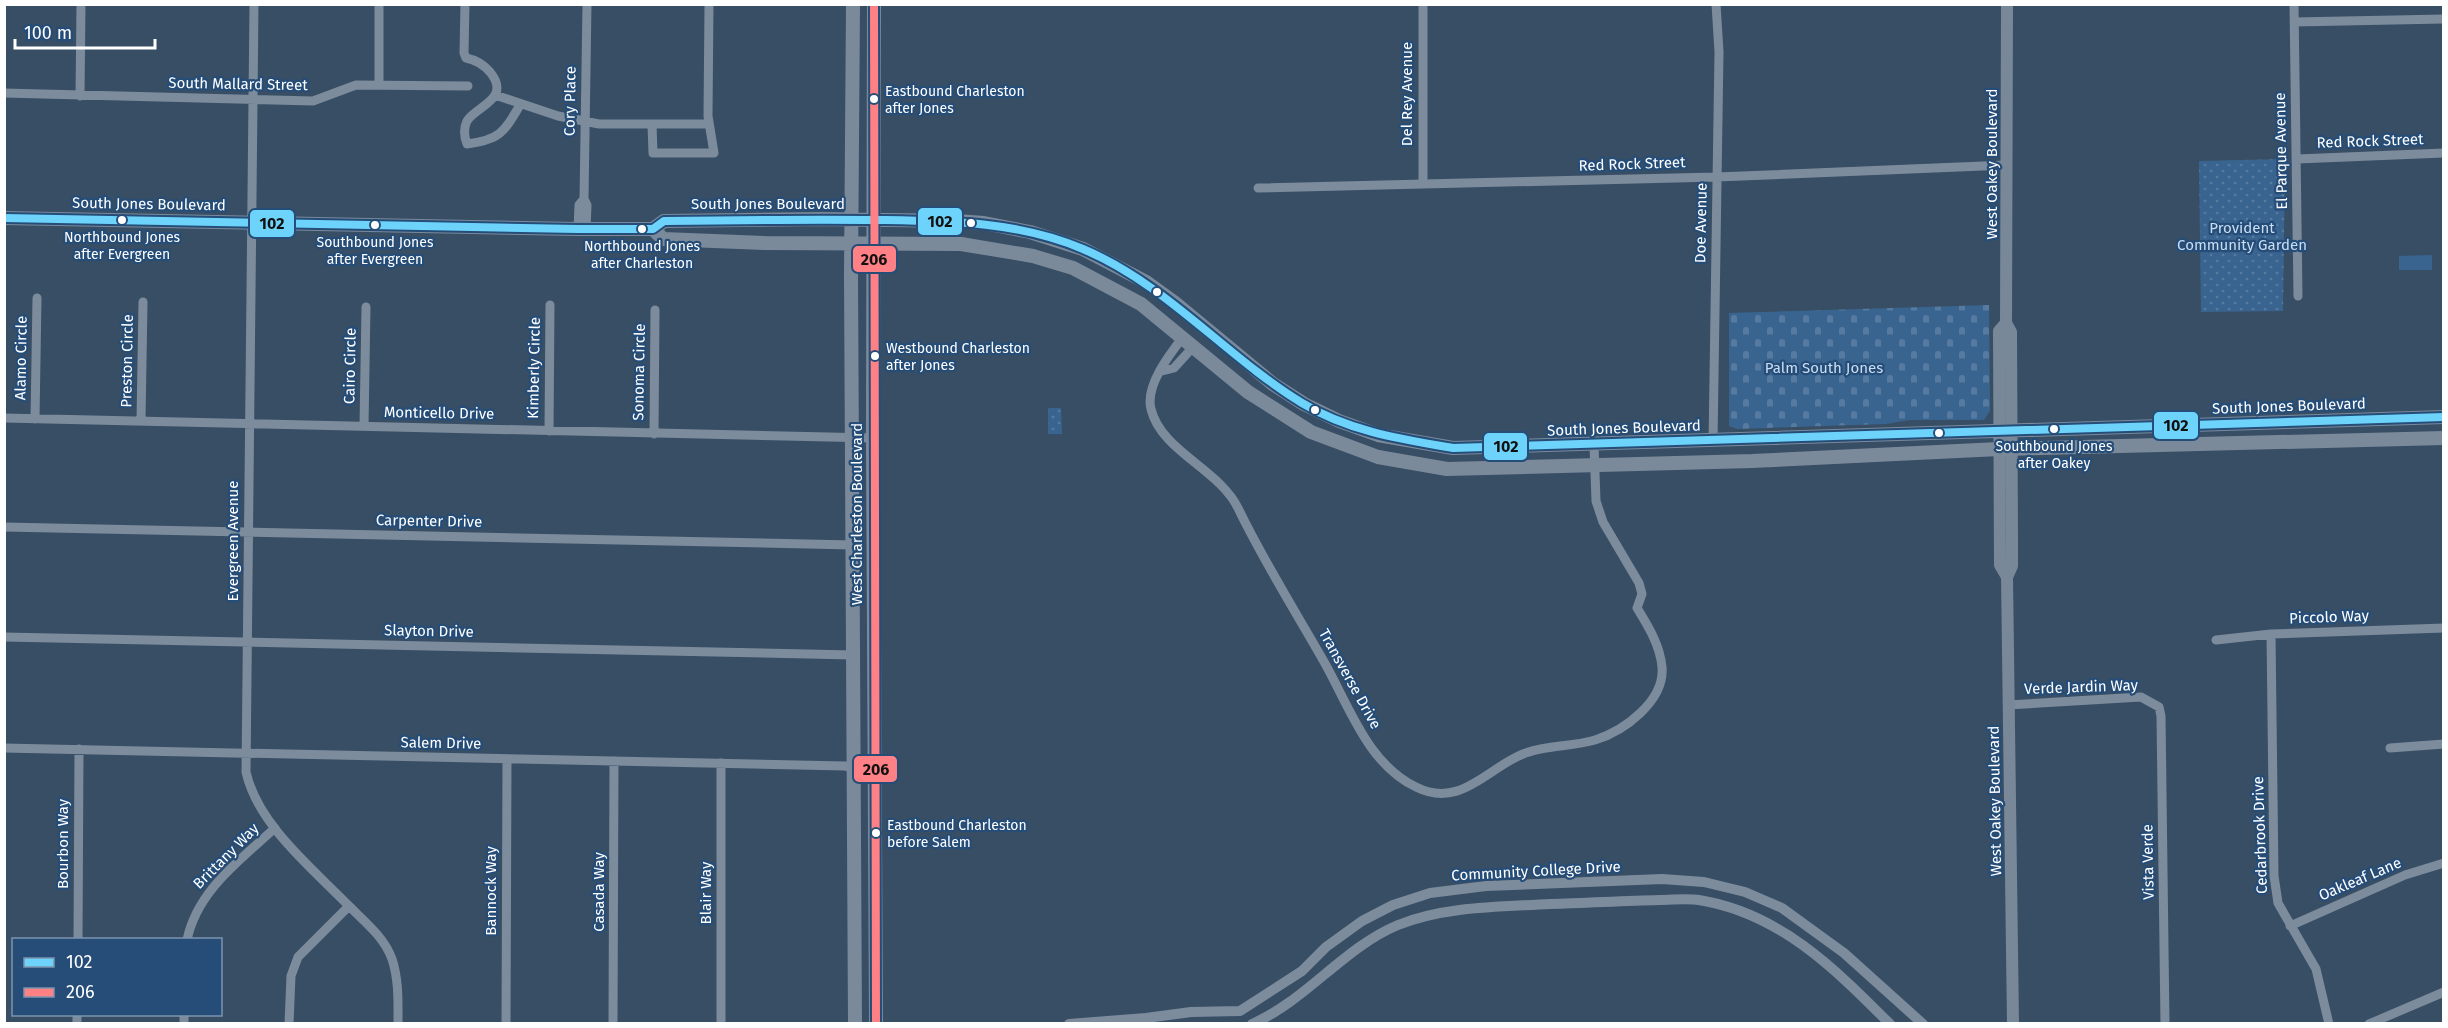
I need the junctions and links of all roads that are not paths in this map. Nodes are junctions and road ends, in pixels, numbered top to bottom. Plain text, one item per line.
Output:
1 (81, 4) edge
2 (254, 4) edge
3 (379, 4) edge
4 (465, 4) edge
5 (586, 4) edge
6 (709, 4) edge
7 (853, 4) edge
8 (874, 4) edge
9 (1423, 4) edge
10 (1716, 4) edge
11 (2007, 4) edge
12 (2294, 4) edge
13 (2444, 19) edge
14 (2294, 22) junction
15 (379, 85) junction
16 (468, 86) dead end
17 (4, 93) edge
18 (495, 95) junction
19 (80, 96) junction
20 (254, 100) junction
21 (520, 105) junction
22 (585, 121) junction
23 (710, 124) junction
24 (652, 125) junction
25 (2444, 153) edge
26 (2297, 159) junction
27 (2007, 165) junction
28 (1718, 177) junction
29 (1423, 183) junction
30 (1258, 188) dead end
31 (4, 218) edge
32 (851, 219) junction
33 (875, 220) junction
34 (253, 222) junction
35 (582, 229) junction
36 (653, 229) junction
37 (851, 244) junction
38 (875, 244) junction
39 (2298, 296) dead end
40 (37, 298) dead end
41 (143, 302) dead end
42 (550, 305) dead end
43 (366, 307) dead end
44 (655, 310) dead end
45 (1170, 326) junction
46 (1202, 326) junction
47 (1218, 339) junction
48 (1189, 342) junction
49 (1162, 371) junction
50 (2444, 417) edge
51 (4, 418) edge
52 (35, 419) junction
53 (141, 421) junction
54 (2299, 422) junction
55 (249, 424) junction
56 (364, 426) junction
57 (549, 431) junction
58 (2005, 431) junction
59 (654, 434) junction
60 (852, 437) junction
61 (873, 438) junction
62 (2444, 438) edge
63 (1713, 442) junction
64 (2297, 442) junction
65 (1415, 443) junction
66 (1594, 445) junction
67 (2005, 449) junction
68 (1410, 465) junction
69 (1595, 466) junction
70 (853, 513) junction
71 (4, 527) edge
72 (247, 532) junction
73 (853, 545) junction
74 (875, 565) junction
75 (2444, 628) edge
76 (2271, 634) junction
77 (4, 637) edge
78 (2216, 640) dead end
79 (247, 642) junction
80 (853, 655) junction
81 (2155, 702) joint
82 (2008, 705) junction
83 (2444, 744) edge
84 (4, 748) edge
85 (2390, 748) dead end
86 (79, 749) junction
87 (246, 753) junction
88 (507, 759) junction
89 (614, 761) junction
90 (721, 763) junction
91 (854, 766) junction
92 (875, 773) junction
93 (275, 828) junction
94 (2444, 863) edge
95 (1631, 880) junction
96 (1761, 898) junction
97 (1630, 901) junction
98 (1393, 905) junction
99 (349, 906) junction
100 (1751, 915) junction
101 (1399, 924) junction
102 (2290, 926) junction
103 (78, 938) edge
104 (186, 938) edge
105 (2444, 992) edge
106 (1902, 1007) junction
107 (1157, 1020) edge
108 (289, 1023) edge
109 (398, 1023) edge
110 (506, 1023) edge
111 (613, 1023) edge
112 (721, 1023) edge
113 (855, 1023) edge
114 (876, 1023) edge
115 (1070, 1023) edge
116 (1252, 1023) edge
117 (1889, 1023) edge
118 (1923, 1023) edge
119 (2013, 1023) edge
120 (2165, 1023) edge
121 (2329, 1023) edge
122 (2369, 1023) edge

1 - 19 street
2 - 20 street, Evergreen Avenue
3 - 15 street
4 - 18 street
5 - 22 street, Cory Place
6 - 23 street
7 - 32 main road, West Charleston Boulevard
8 - 33 main road, West Charleston Boulevard
9 - 29 street, Del Rey Avenue
10 - 28 street, Doe Avenue
11 - 27 main road, West Oakey Boulevard
12 - 14 street, El Parque Avenue
13 - 14 street
14 - 26 street, El Parque Avenue
15 - 16 street, South Mallard Street
15 - 20 street, South Mallard Street
17 - 19 street, South Mallard Street
18 - 21 street
18 - 21 street
19 - 20 street, South Mallard Street
20 - 34 street, Evergreen Avenue
21 - 22 street
22 - 24 street
22 - 35 street, Cory Place
23 - 24 street
23 - 24 street
25 - 26 street, Red Rock Street
26 - 39 street, El Parque Avenue
27 - 28 street, Red Rock Street
27 - 58 main road, West Oakey Boulevard
28 - 29 street, Red Rock Street
28 - 63 street, Doe Avenue
29 - 30 street, Red Rock Street
31 - 34 main road, South Jones Boulevard
32 - 33 main road, South Jones Boulevard
32 - 36 main road, South Jones Boulevard
32 - 37 main road, West Charleston Boulevard
33 - 38 main road, West Charleston Boulevard
33 - 46 main road, South Jones Boulevard
34 - 35 main road, South Jones Boulevard
34 - 55 street, Evergreen Avenue
35 - 36 main road, South Jones Boulevard
36 - 37 main road, South Jones Boulevard
37 - 38 main road, South Jones Boulevard
37 - 60 main road, West Charleston Boulevard
38 - 45 main road, South Jones Boulevard
38 - 61 main road, West Charleston Boulevard
40 - 52 street, Alamo Circle
41 - 53 street, Preston Circle
42 - 57 street, Kimberly Circle
43 - 56 street, Cairo Circle
44 - 59 street, Sonoma Circle
45 - 46 main road
45 - 48 main road, South Jones Boulevard
46 - 47 main road, South Jones Boulevard
47 - 48 main road
47 - 65 main road, South Jones Boulevard
48 - 49 street, Transverse Drive
48 - 49 street
48 - 68 main road, South Jones Boulevard
49 - 69 street, Transverse Drive
50 - 54 main road, South Jones Boulevard
51 - 52 street, Monticello Drive
52 - 53 street, Monticello Drive
53 - 55 street, Monticello Drive
54 - 58 main road, South Jones Boulevard
54 - 64 main road
55 - 56 street, Monticello Drive
55 - 72 street, Evergreen Avenue
56 - 57 street, Monticello Drive
57 - 59 street, Monticello Drive
58 - 63 main road, South Jones Boulevard
58 - 67 main road, West Oakey Boulevard
59 - 60 street, Monticello Drive
60 - 61 street, Monticello Drive
60 - 70 main road, West Charleston Boulevard
61 - 74 main road, West Charleston Boulevard
62 - 64 main road, South Jones Boulevard
63 - 66 main road, South Jones Boulevard
64 - 67 main road, South Jones Boulevard
65 - 66 main road, South Jones Boulevard
65 - 68 main road
66 - 69 street, Transverse Drive
67 - 69 main road, South Jones Boulevard
67 - 82 main road, West Oakey Boulevard
68 - 69 main road, South Jones Boulevard
70 - 73 main road, West Charleston Boulevard
70 - 74 main road
71 - 72 street, Carpenter Drive
72 - 73 street, Carpenter Drive
72 - 79 street, Evergreen Avenue
73 - 80 main road, West Charleston Boulevard
74 - 92 main road, West Charleston Boulevard
75 - 76 street, Piccolo Way
76 - 78 street, Piccolo Way
76 - 102 street, Cedarbrook Drive
77 - 79 street, Slayton Drive
79 - 80 street, Slayton Drive
79 - 87 street, Evergreen Avenue
80 - 91 main road, West Charleston Boulevard
81 - 82 street, Verde Jardin Way
81 - 120 street, Vista Verde
82 - 119 main road, West Oakey Boulevard
83 - 85 street
84 - 86 street, Salem Drive
86 - 87 street, Salem Drive
86 - 103 street, Bourbon Way
87 - 88 street, Salem Drive
87 - 93 street, Evergreen Avenue
88 - 89 street, Salem Drive
88 - 110 street, Bannock Way
89 - 90 street, Salem Drive
89 - 111 street, Casada Way
90 - 91 street, Salem Drive
90 - 112 street, Blair Way
91 - 92 street, Salem Drive
91 - 113 main road, West Charleston Boulevard
92 - 114 main road, West Charleston Boulevard
93 - 99 street, Evergreen Avenue
93 - 104 street, Brittany Way
94 - 102 street, Oakleaf Lane
95 - 96 street, Community College Drive
95 - 97 street
95 - 98 street, Community College Drive
96 - 100 street
96 - 106 street, Community College Drive
97 - 100 street
97 - 101 street
98 - 101 street
98 - 107 street, Community College Drive
99 - 108 street
99 - 109 street, Evergreen Avenue
100 - 117 street
101 - 116 street
102 - 121 street, Cedarbrook Drive
105 - 122 street
106 - 117 street
106 - 118 street, Community College Drive
107 - 115 street, Community College Drive

